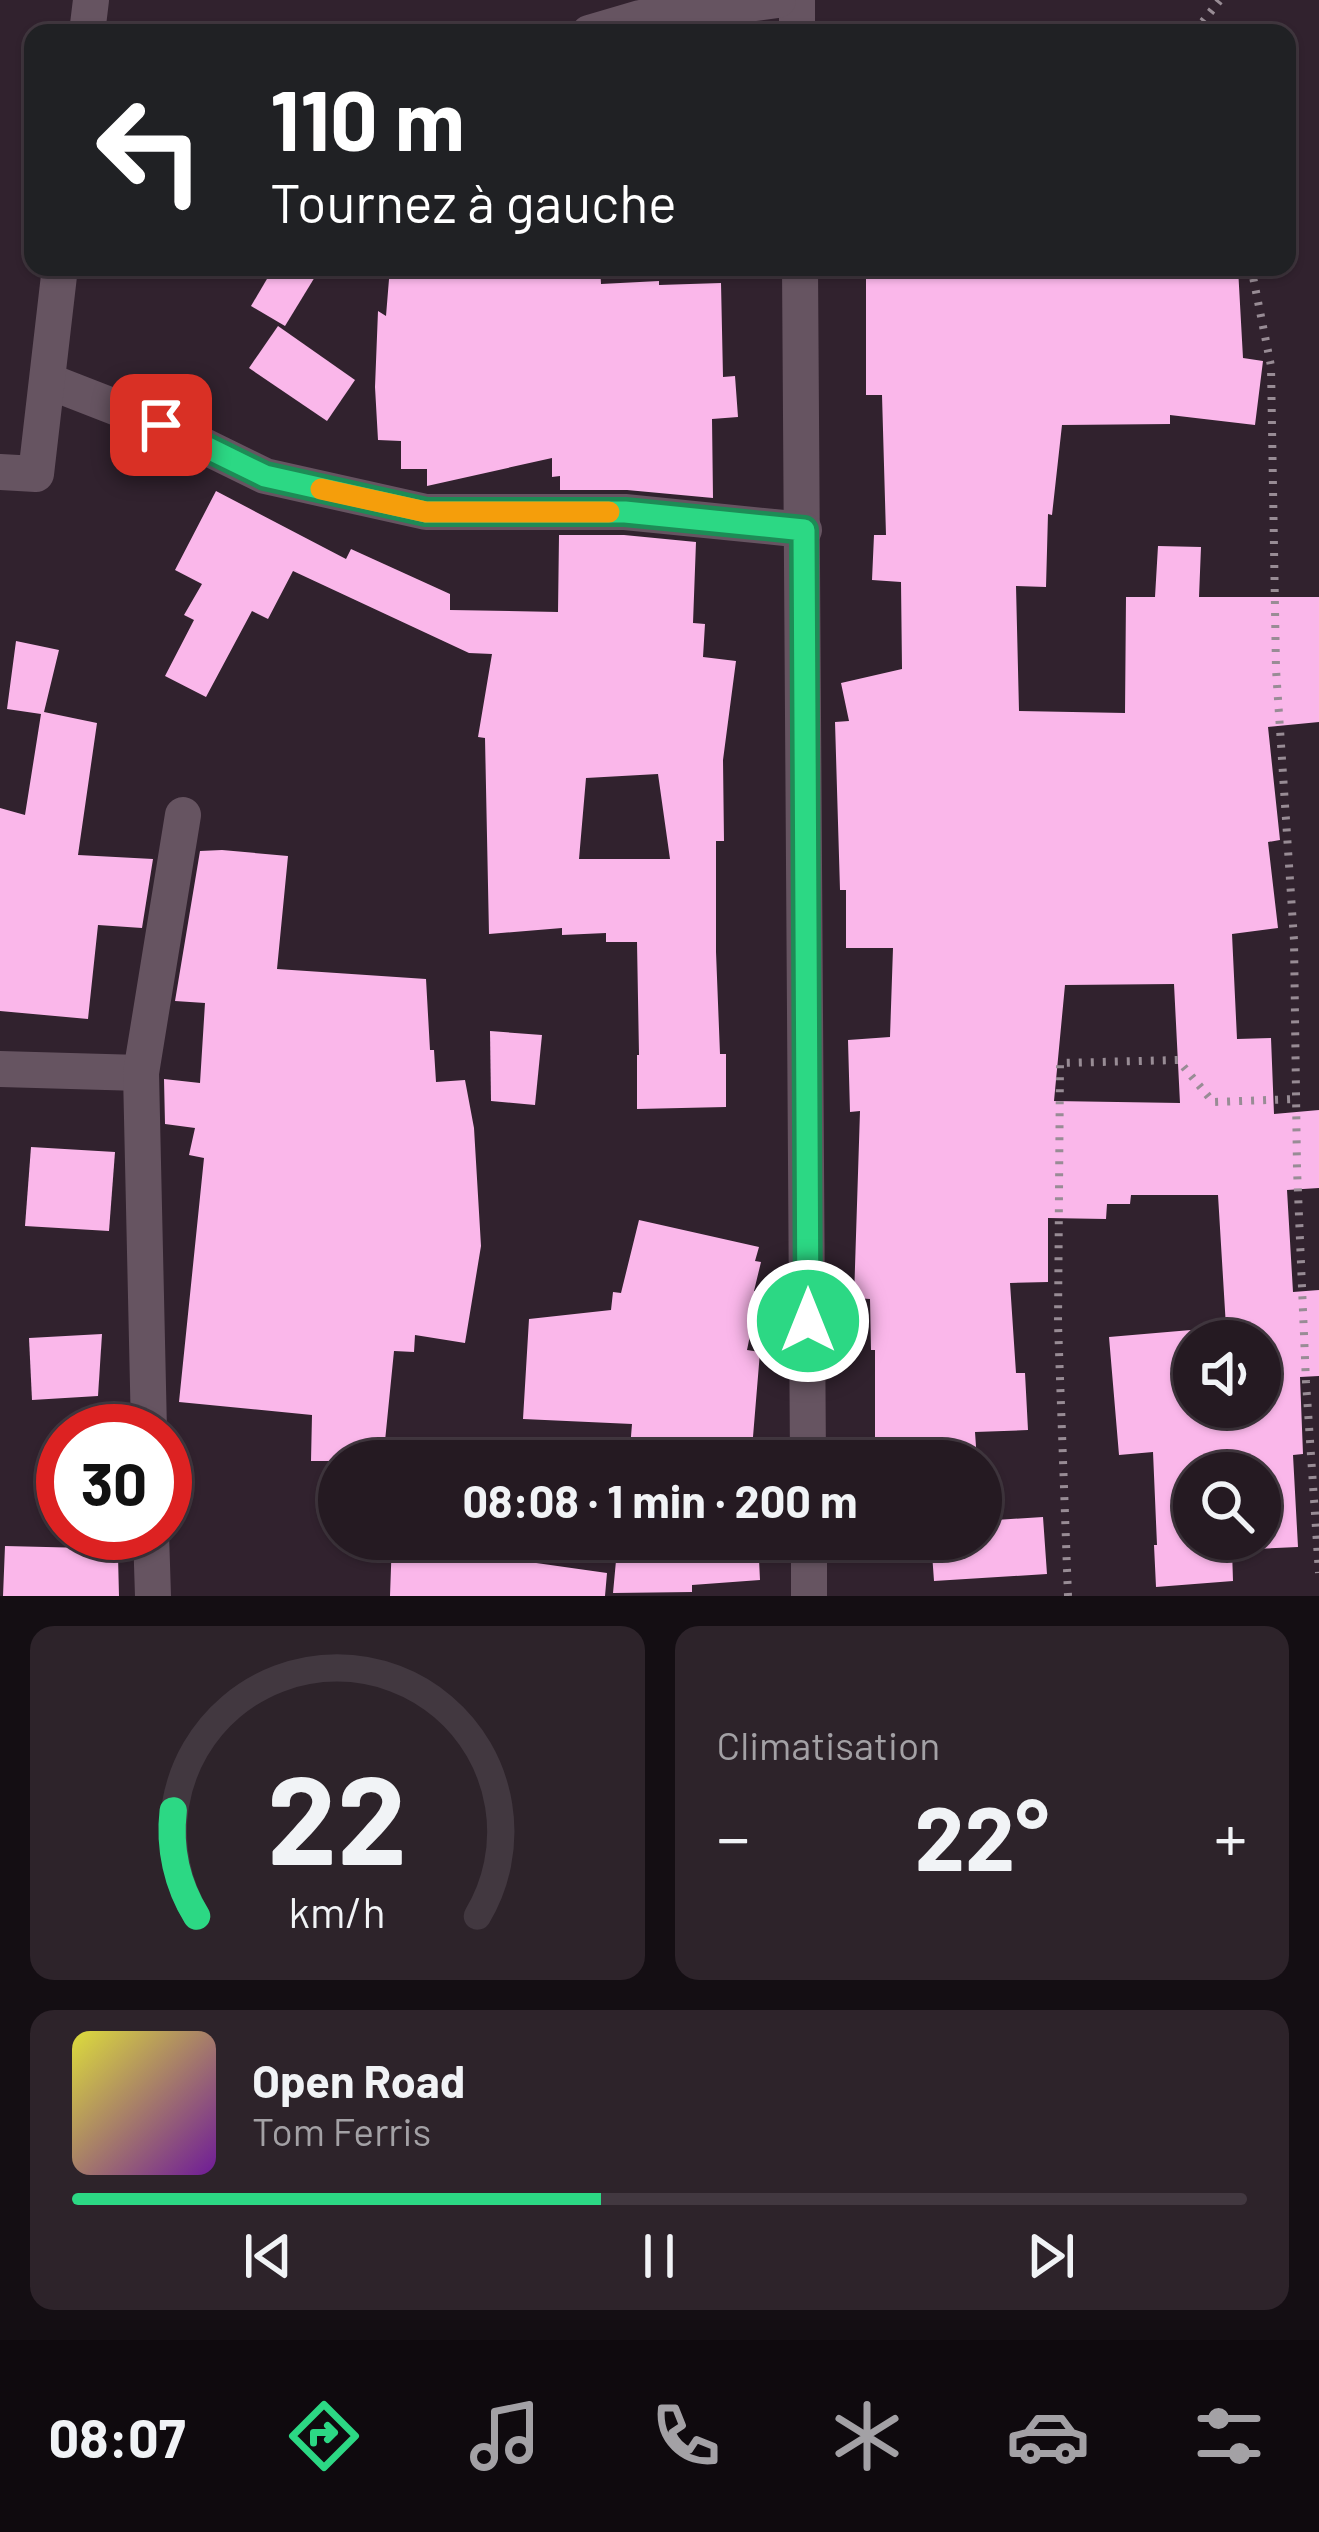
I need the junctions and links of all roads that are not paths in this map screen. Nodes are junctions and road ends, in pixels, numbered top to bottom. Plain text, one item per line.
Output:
1 (778, 0) edge
2 (620, 24) edge
3 (59, 276) edge
4 (800, 276) edge
5 (48, 381) junction
6 (0, 472) edge
7 (804, 530) junction
8 (183, 815) dead end
9 (0, 1069) edge
10 (141, 1073) junction
11 (148, 1404) edge
12 (808, 1440) edge
13 (152, 1560) edge
14 (809, 1560) edge
15 (153, 1596) edge
16 (809, 1596) edge

1 - 2 street
3 - 5 street
4 - 7 street
5 - 6 street
5 - 7 street
7 - 12 street
8 - 10 street
9 - 10 street
10 - 11 street
13 - 15 street
14 - 16 street

